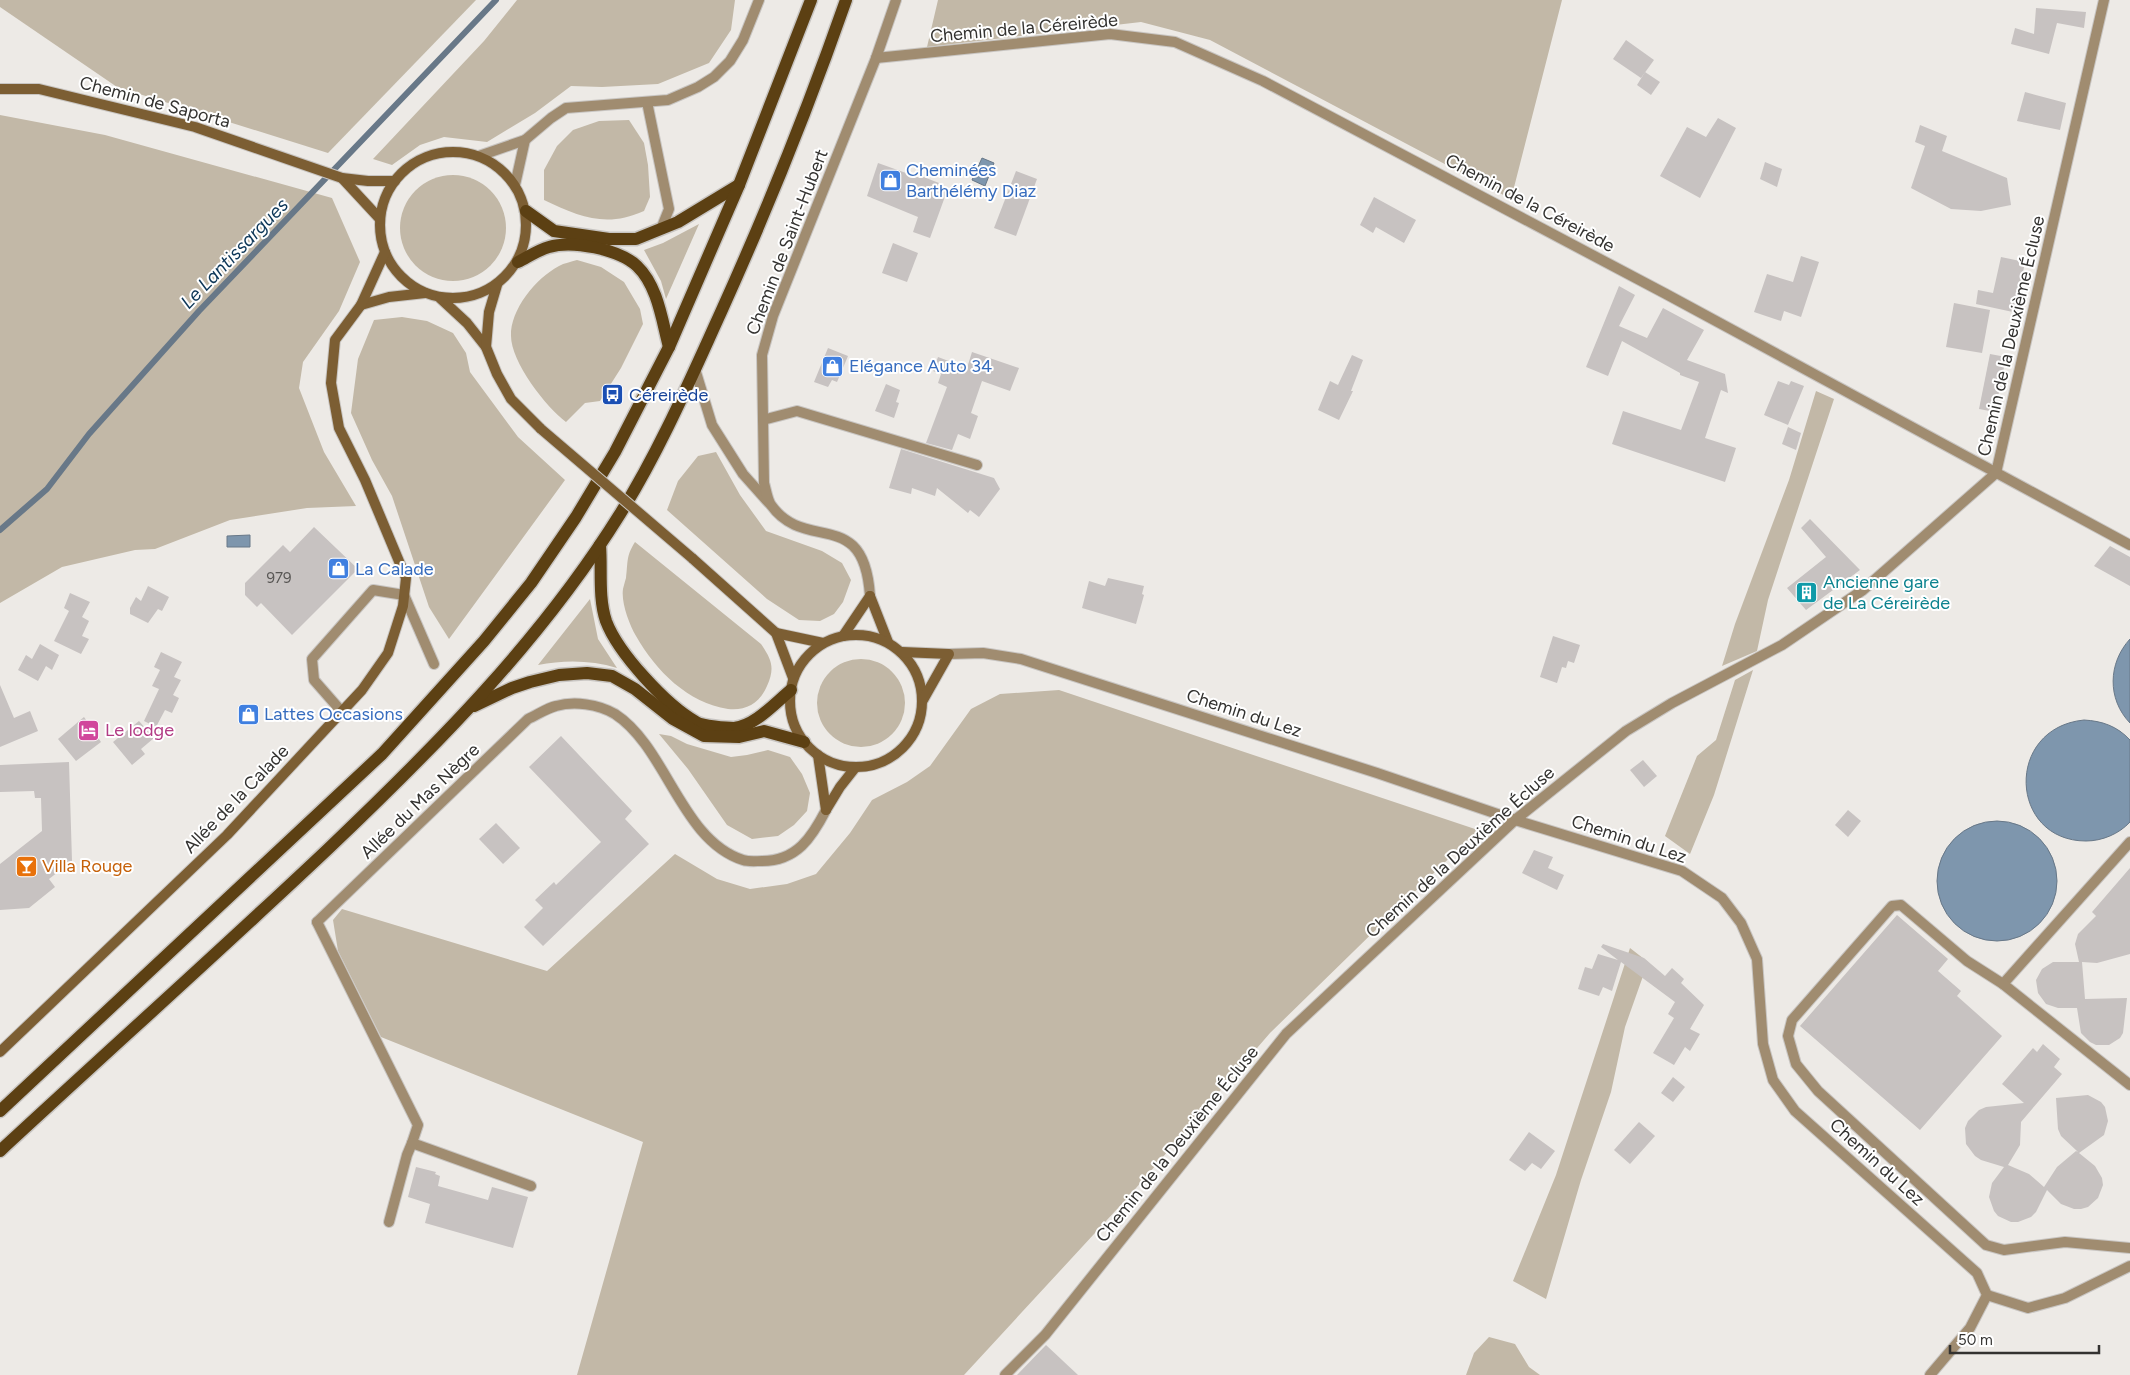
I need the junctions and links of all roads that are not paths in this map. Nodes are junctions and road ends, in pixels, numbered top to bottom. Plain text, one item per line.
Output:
1 (759, 0) edge
2 (811, 0) edge
3 (846, 0) edge
4 (896, 0) edge
5 (2104, 0) edge
6 (876, 58) junction
7 (0, 89) edge
8 (647, 102) junction
9 (525, 140) junction
10 (479, 156) junction
11 (342, 178) junction
12 (395, 181) junction
13 (515, 185) junction
14 (739, 186) junction
15 (526, 211) junction
16 (380, 219) junction
17 (661, 230) junction
18 (385, 252) junction
19 (518, 262) junction
20 (497, 285) junction
21 (425, 293) junction
22 (440, 298) junction
23 (361, 305) junction
24 (486, 347) junction
25 (670, 347) junction
26 (695, 369) junction
27 (763, 420) junction
28 (977, 465) dead end
29 (1996, 473) junction
30 (769, 503) junction
31 (600, 545) junction
32 (2130, 545) edge
33 (404, 595) junction
34 (870, 596) junction
35 (776, 633) junction
36 (843, 636) junction
37 (888, 642) junction
38 (823, 643) junction
39 (902, 652) junction
40 (949, 654) junction
41 (434, 664) dead end
42 (792, 684) junction
43 (923, 700) junction
44 (469, 708) junction
45 (342, 712) junction
46 (804, 742) junction
47 (818, 755) junction
48 (855, 768) junction
49 (826, 810) junction
50 (1515, 820) junction
51 (2130, 842) edge
52 (2003, 984) junction
53 (0, 1052) edge
54 (2130, 1085) edge
55 (0, 1111) edge
56 (412, 1143) junction
57 (0, 1151) edge
58 (531, 1186) dead end
59 (389, 1222) dead end
60 (2130, 1248) edge
61 (2130, 1266) edge
62 (1987, 1294) junction
63 (1005, 1375) edge
64 (1930, 1375) edge

1 - 8 street
2 - 14 main road
3 - 26 main road
4 - 6 street, Chemin de Saint-Hubert
5 - 29 street, Chemin de la Deuxième Écluse
6 - 27 street, Chemin de Saint-Hubert
6 - 29 street, Chemin de la Céreirède
7 - 11 street, Chemin de Saporta
8 - 9 street
8 - 17 street
9 - 10 street
9 - 13 street
10 - 12 street
10 - 13 street
11 - 12 street
11 - 16 street
12 - 16 street
13 - 15 street
14 - 17 main road
14 - 25 main road
15 - 17 main road
15 - 19 street
16 - 18 street
18 - 21 street
18 - 23 street, Allée de la Calade
19 - 20 street
19 - 25 main road
20 - 22 street
20 - 24 street
21 - 22 street
21 - 23 street
22 - 24 street
23 - 33 street, Allée de la Calade
24 - 35 street, bridge
25 - 55 main road
26 - 30 street
26 - 31 main road
27 - 28 street
27 - 30 street, Chemin de Saint-Hubert
29 - 32 street, Chemin de la Céreirède
29 - 50 street, Chemin de la Deuxième Écluse
30 - 34 street
31 - 42 main road
31 - 44 main road
33 - 41 street
33 - 45 street, Allée de la Calade
33 - 45 street
34 - 36 street
34 - 37 street
35 - 38 street
35 - 42 street
36 - 37 street
36 - 38 street
37 - 39 street
38 - 42 street
39 - 40 street, Chemin du Lez
39 - 43 street
40 - 43 street
40 - 50 street, Chemin du Lez
42 - 46 street
43 - 48 street
44 - 46 main road
44 - 57 main road
45 - 53 street, Allée de la Calade
46 - 47 street
47 - 48 street
47 - 49 street
48 - 49 street, Allée du Mas Nègre
49 - 56 street, Allée du Mas Nègre
50 - 62 street, Chemin du Lez
50 - 63 street, Chemin de la Deuxième Écluse
51 - 52 street
52 - 54 street
52 - 60 street
56 - 58 street
56 - 59 street, Allée du Mas Nègre
61 - 62 street
62 - 64 street

